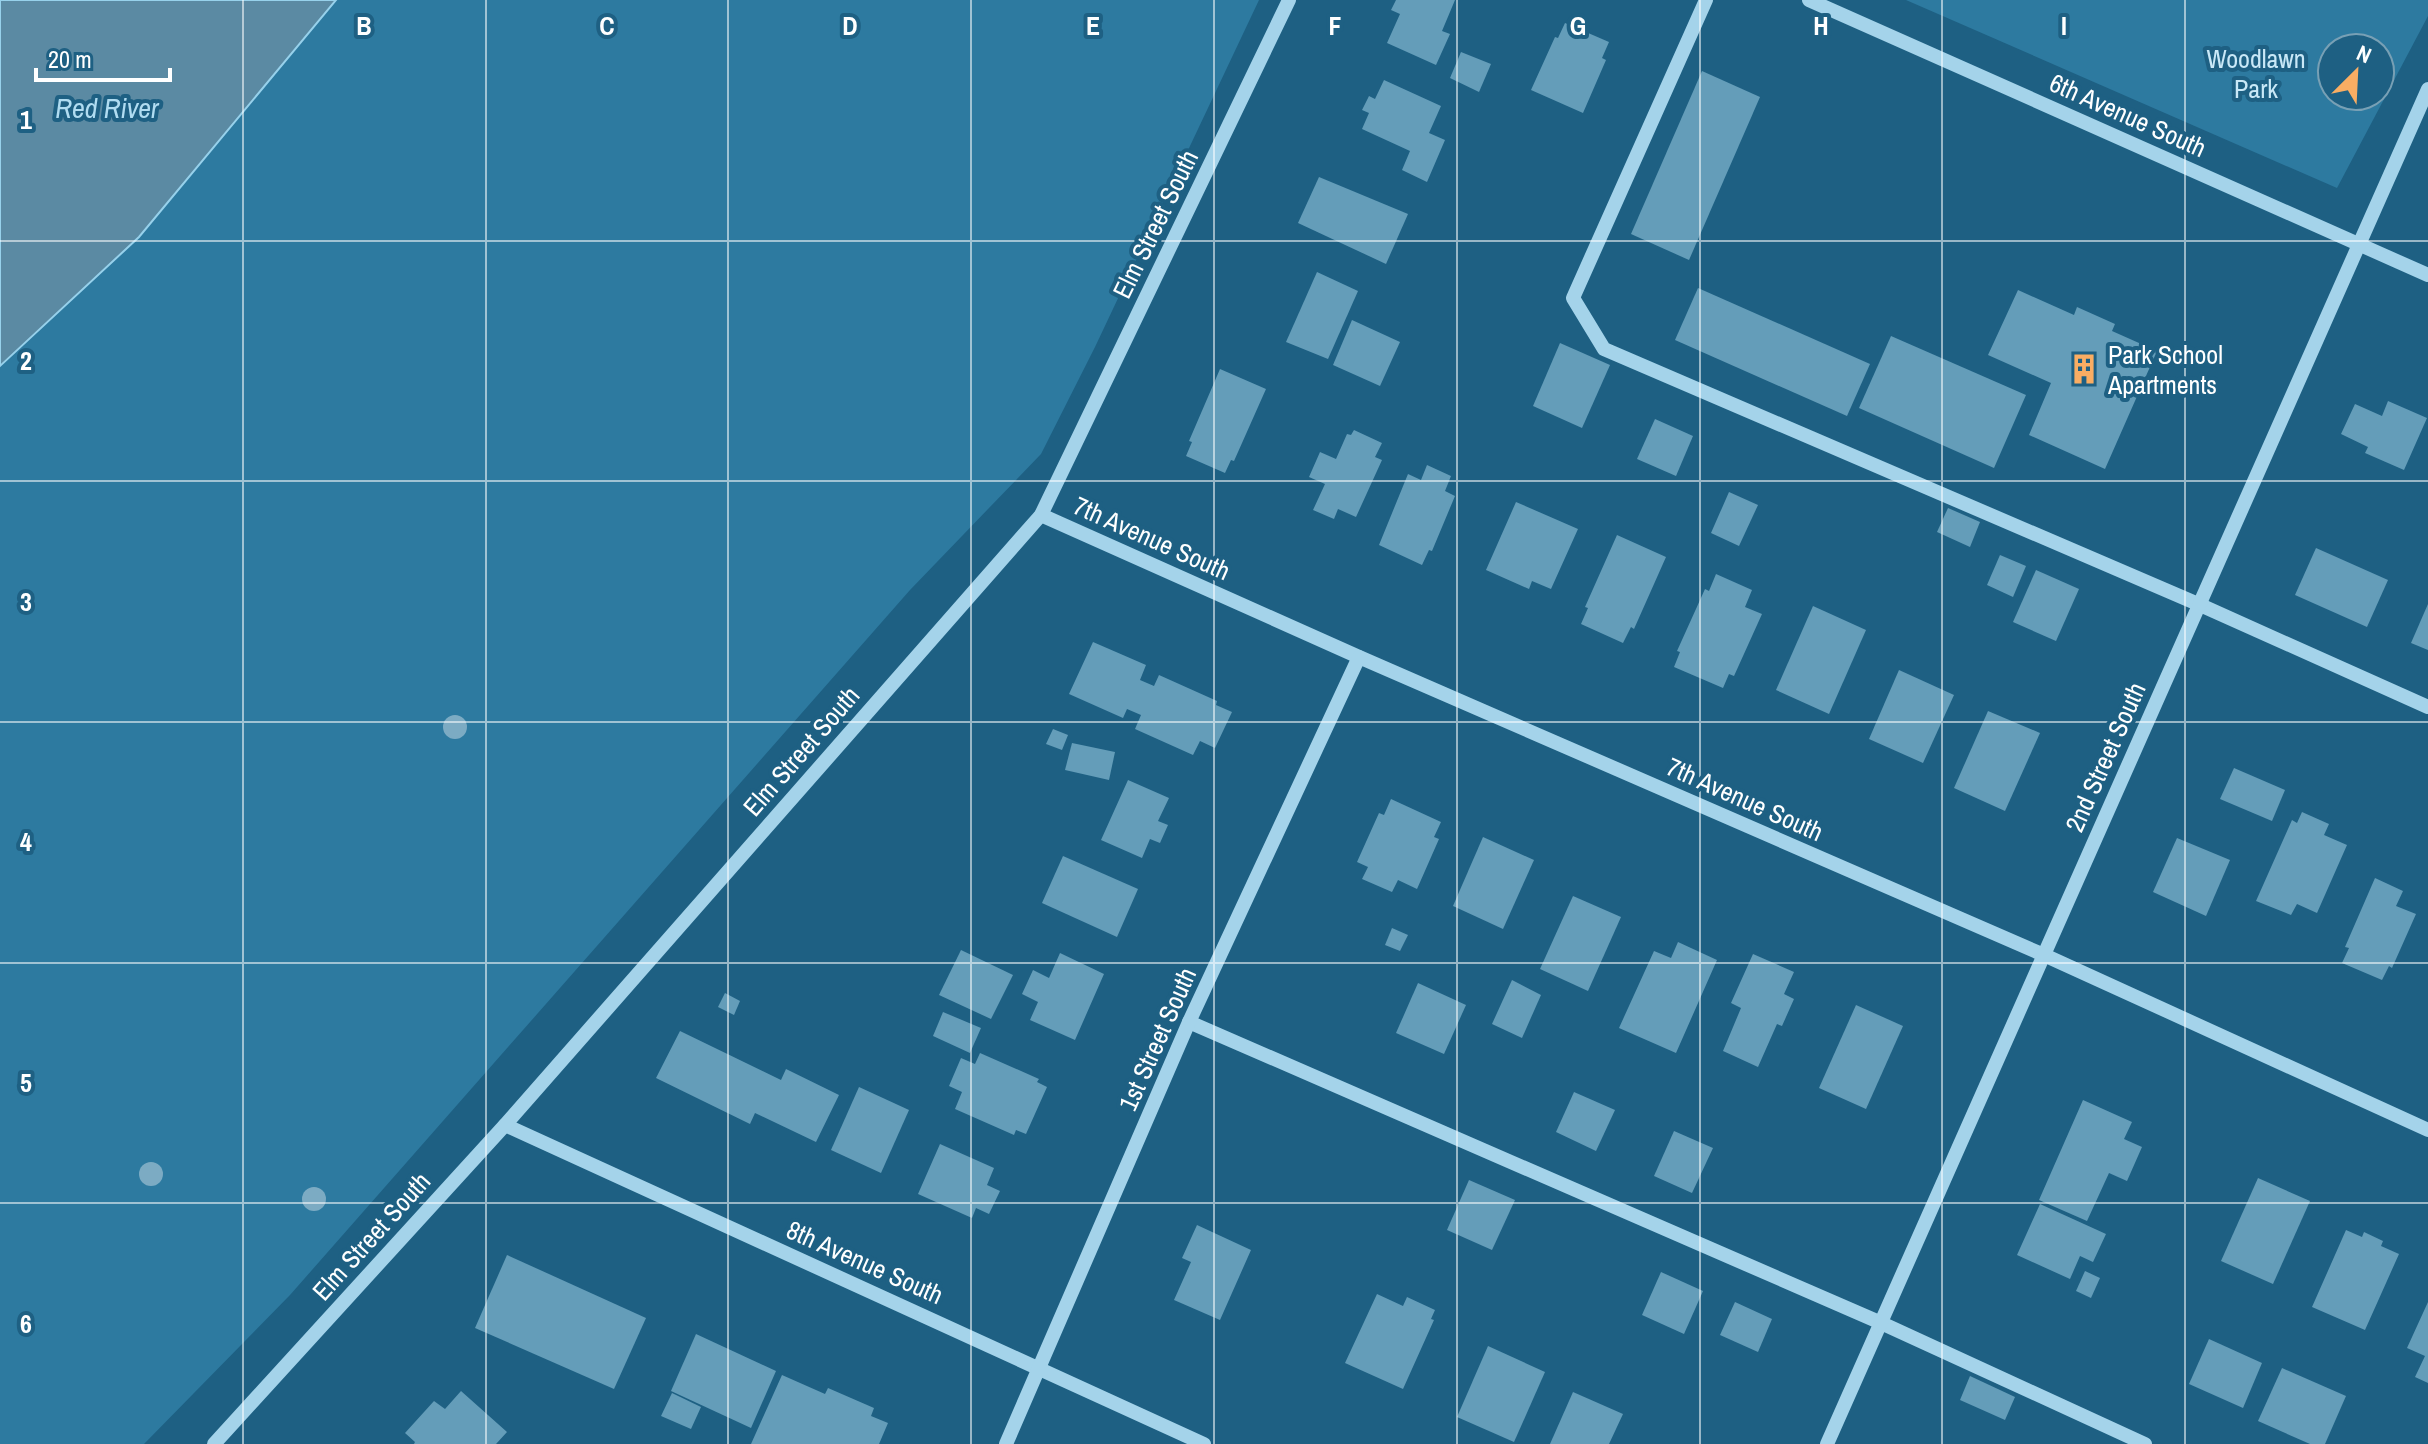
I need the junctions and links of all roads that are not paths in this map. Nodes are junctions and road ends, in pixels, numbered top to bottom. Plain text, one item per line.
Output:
1 (1289, 0) edge
2 (1706, 0) edge
3 (1809, 0) edge
4 (2428, 89) edge
5 (2359, 244) junction
6 (2428, 275) edge
7 (1041, 515) junction
8 (2198, 604) junction
9 (1359, 657) junction
10 (2428, 707) edge
11 (2044, 955) junction
12 (1189, 1022) junction
13 (505, 1125) junction
14 (2428, 1130) edge
15 (1879, 1322) junction
16 (1040, 1369) junction
17 (214, 1444) edge
18 (1006, 1444) edge
19 (1204, 1444) edge
20 (1827, 1444) edge
21 (2145, 1444) edge

1 - 7 street, Elm Street South
2 - 8 street
3 - 5 street, 6th Avenue South
4 - 5 street, 2nd Street South
5 - 6 street, 6th Avenue South
5 - 8 street, 2nd Street South
7 - 9 street, 7th Avenue South
7 - 13 street, Elm Street South
8 - 10 street
8 - 11 street, 2nd Street South
9 - 11 street, 7th Avenue South
9 - 12 street, 1st Street South
11 - 14 street, 7th Avenue South
11 - 15 street, 2nd Street South
12 - 15 street
12 - 16 street, 1st Street South
13 - 16 street, 8th Avenue South
13 - 17 street, Elm Street South
15 - 20 street, 2nd Street South
15 - 21 street
16 - 18 street, 1st Street South
16 - 19 street, 8th Avenue South

